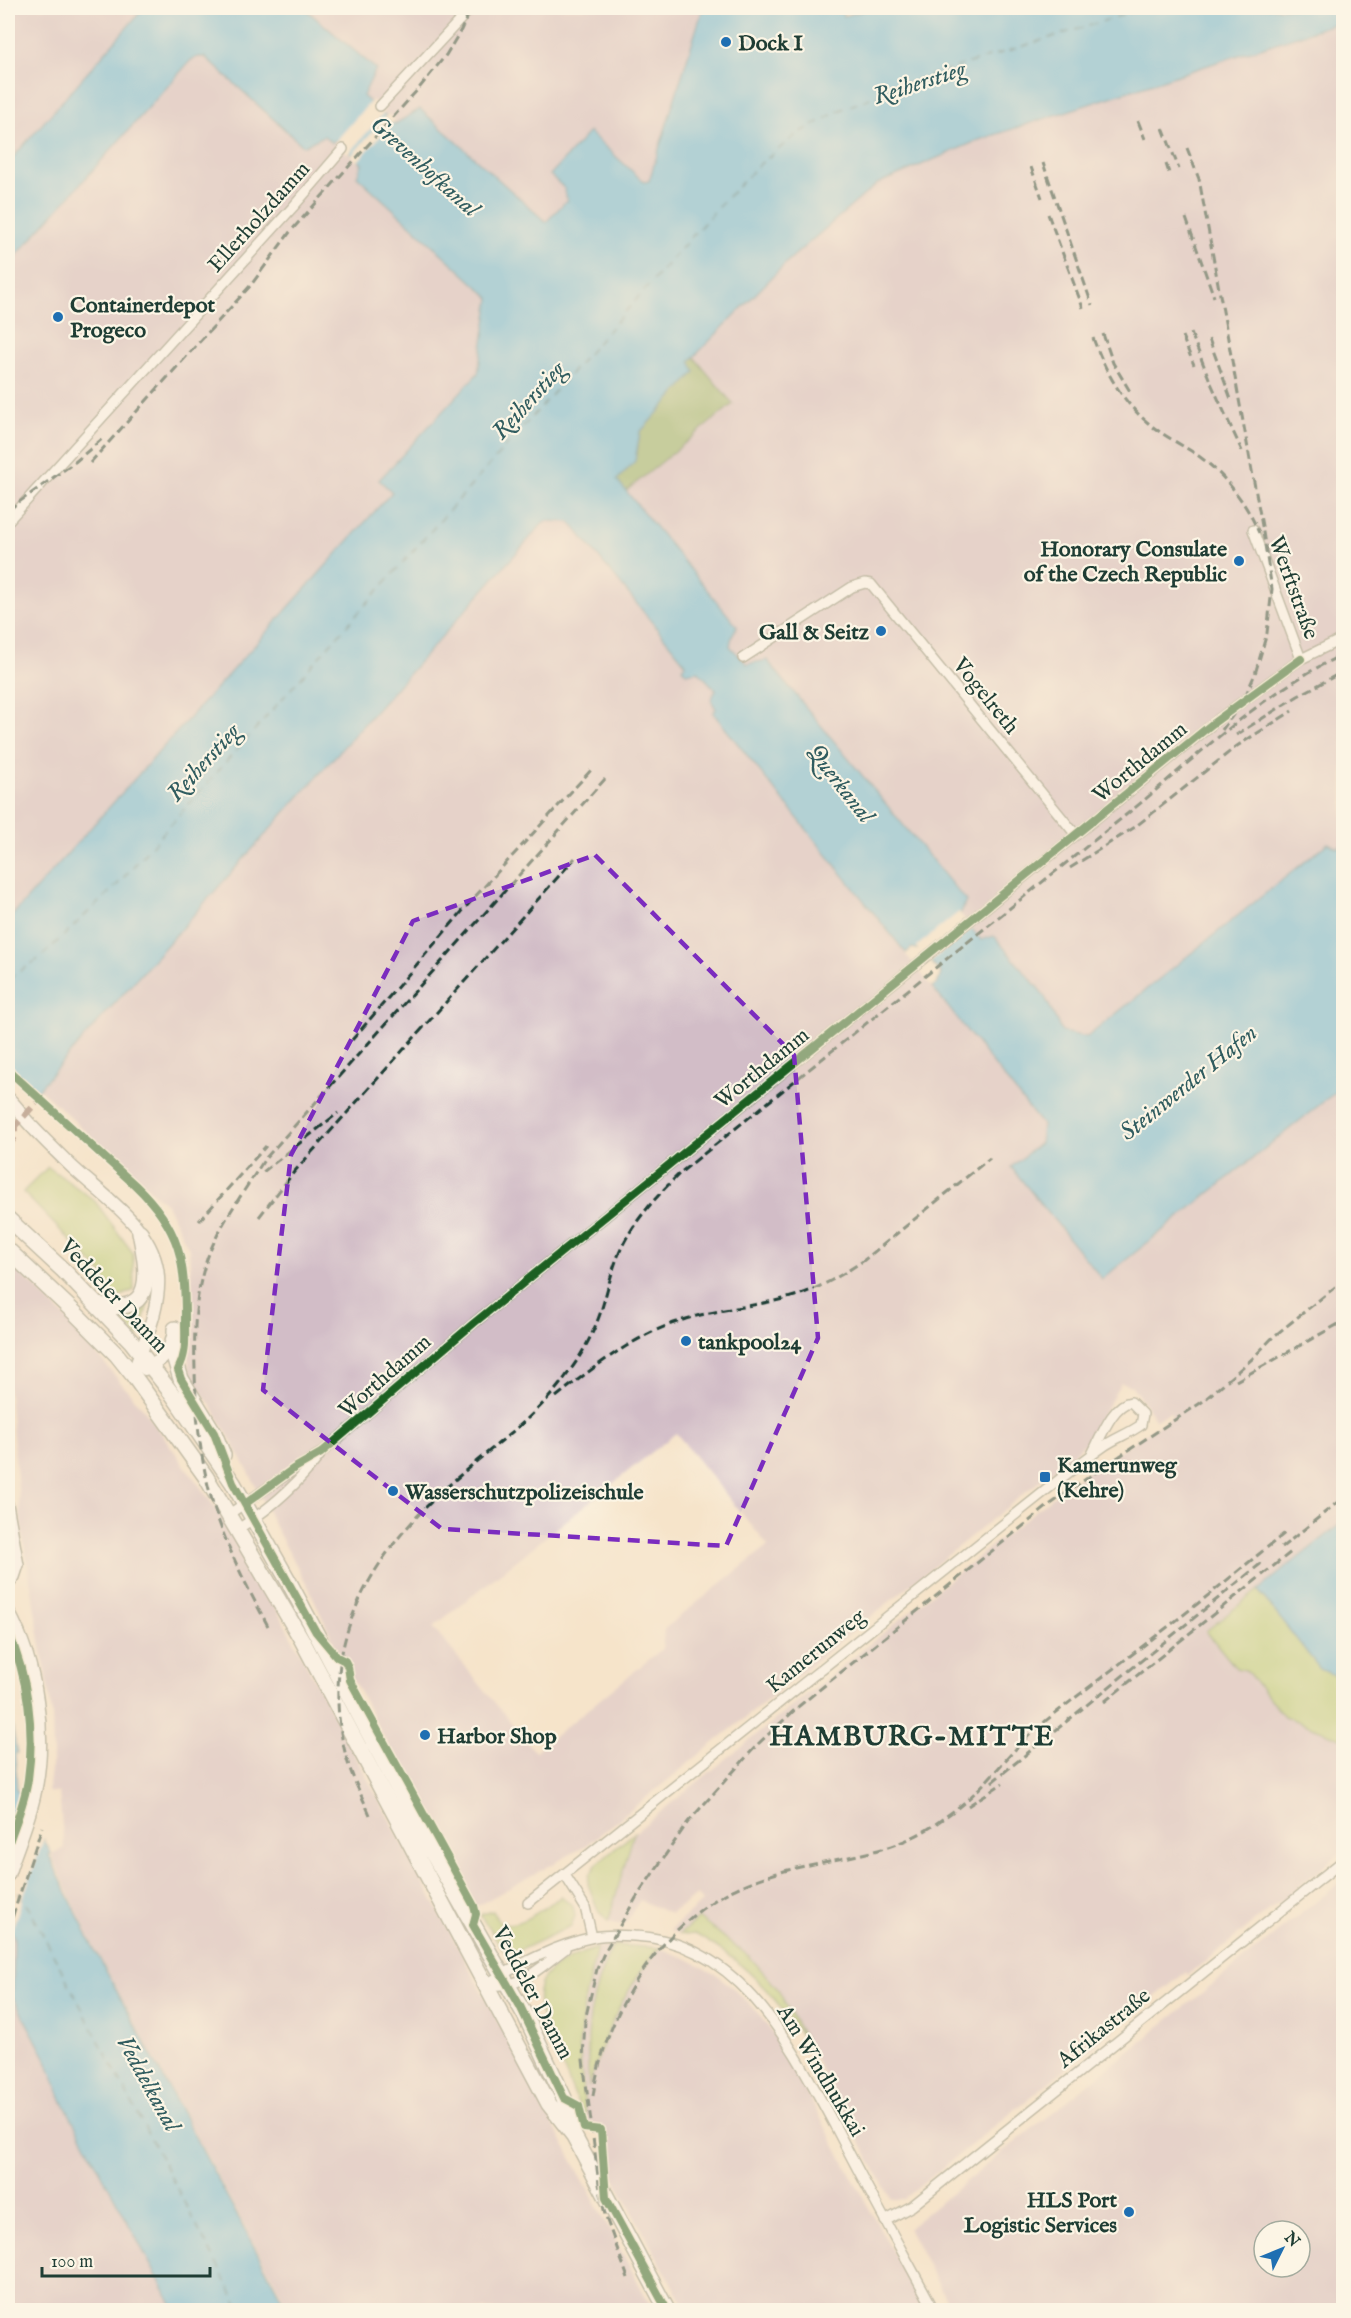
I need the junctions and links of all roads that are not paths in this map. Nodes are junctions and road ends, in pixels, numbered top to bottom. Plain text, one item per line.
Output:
1 (471, 8) edge
2 (380, 106) dead end
3 (343, 149) dead end
4 (8, 521) edge
5 (1253, 530) dead end
6 (1344, 638) edge
7 (742, 658) dead end
8 (1301, 659) junction
9 (1076, 835) junction
10 (8, 1098) edge
11 (8, 1219) edge
12 (140, 1232) junction
13 (8, 1250) edge
14 (98, 1305) junction
15 (174, 1329) joint
16 (140, 1353) junction
17 (151, 1366) junction
18 (133, 1375) junction
19 (321, 1453) junction
20 (1091, 1456) junction
21 (233, 1483) junction
22 (8, 1504) edge
23 (245, 1504) junction
24 (229, 1514) junction
25 (254, 1519) junction
26 (238, 1529) junction
27 (14, 1544) junction
28 (8, 1562) edge
29 (8, 1586) edge
30 (8, 1611) edge
31 (1344, 1860) edge
32 (8, 1875) edge
33 (565, 1875) junction
34 (528, 1903) dead end
35 (592, 1937) junction
36 (572, 1943) junction
37 (505, 1980) junction
38 (486, 1984) junction
39 (574, 2136) junction
40 (885, 2221) junction
41 (667, 2310) edge
42 (934, 2310) edge

1 - 2 street
3 - 4 street, Ellerholzdamm
5 - 8 street, Werftstraße
6 - 8 street, Worthdamm
7 - 9 street, Vogelreth
8 - 9 street, Worthdamm
9 - 19 street, Worthdamm
10 - 12 street
11 - 14 main road, Veddeler Damm
12 - 14 main road
12 - 16 street
13 - 18 main road, Veddeler Damm
14 - 16 main road, Veddeler Damm
15 - 17 street
15 - 21 main road
16 - 17 main road, Veddeler Damm
16 - 18 street
17 - 18 street
17 - 21 main road, Veddeler Damm
18 - 24 main road, Veddeler Damm
19 - 23 street, Worthdamm
19 - 25 street, Worthdamm
20 - 20 street, Kamerunweg
20 - 33 street, Kamerunweg
21 - 23 main road, Veddeler Damm
22 - 27 street
23 - 24 street, Worthdamm
23 - 25 main road, Veddeler Damm
24 - 26 main road, Veddeler Damm
25 - 26 street, Worthdamm
25 - 37 main road, Veddeler Damm
26 - 38 main road, Veddeler Damm
27 - 28 street
27 - 29 street
30 - 32 street
31 - 40 street, Afrikastraße
33 - 34 street, Kamerunweg
33 - 35 street
35 - 36 street, Am Windhukkai
35 - 40 street, Am Windhukkai
36 - 37 street, Am Windhukkai
36 - 37 street, Am Windhukkai
37 - 38 street
37 - 39 main road, Veddeler Damm
38 - 39 main road, Veddeler Damm
39 - 41 main road, Veddeler Damm
40 - 42 street, Am Windhukkai

